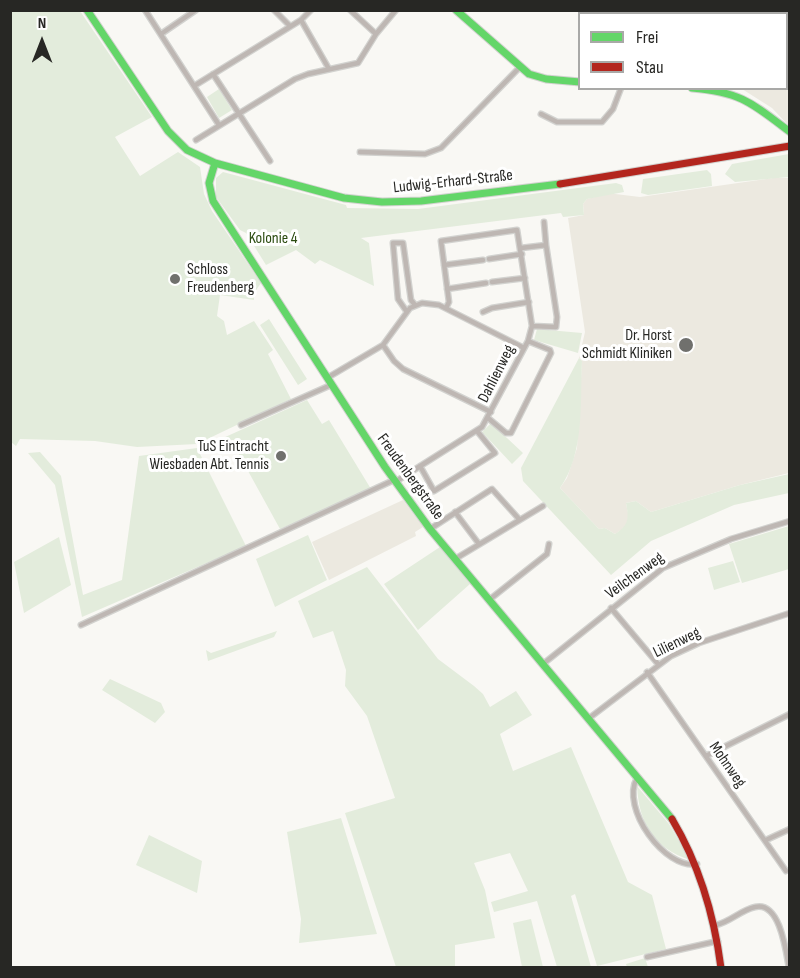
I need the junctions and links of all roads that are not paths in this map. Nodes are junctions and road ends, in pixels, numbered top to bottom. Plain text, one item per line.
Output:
1 (87, 10) edge
2 (145, 10) edge
3 (196, 10) edge
4 (274, 10) edge
5 (311, 10) edge
6 (350, 10) edge
7 (396, 10) edge
8 (456, 10) edge
9 (301, 20) junction
10 (289, 25) junction
11 (161, 34) junction
12 (376, 34) junction
13 (520, 67) junction
14 (329, 69) junction
15 (213, 74) junction
16 (578, 82) edge
17 (194, 86) junction
18 (620, 90) edge
19 (710, 90) edge
20 (239, 113) junction
21 (541, 114) dead end
22 (219, 125) junction
23 (787, 130) edge
24 (196, 140) dead end
25 (789, 140) edge
26 (789, 146) edge
27 (360, 152) dead end
28 (270, 160) dead end
29 (215, 163) junction
30 (544, 222) dead end
31 (546, 245) junction
32 (522, 251) junction
33 (444, 265) junction
34 (525, 278) junction
35 (447, 289) junction
36 (529, 302) junction
37 (415, 305) junction
38 (446, 308) junction
39 (407, 312) junction
40 (483, 312) dead end
41 (532, 326) junction
42 (528, 342) junction
43 (383, 345) junction
44 (524, 348) junction
45 (329, 382) junction
46 (491, 412) junction
47 (488, 418) junction
48 (242, 425) dead end
49 (477, 431) junction
50 (420, 466) junction
51 (394, 481) junction
52 (543, 506) dead end
53 (455, 512) junction
54 (519, 519) junction
55 (789, 521) edge
56 (430, 529) junction
57 (479, 544) junction
58 (549, 544) dead end
59 (455, 559) junction
60 (489, 600) junction
61 (611, 608) junction
62 (789, 614) edge
63 (81, 625) dead end
64 (543, 664) junction
65 (658, 664) junction
66 (647, 672) junction
67 (789, 714) edge
68 (588, 719) junction
69 (706, 756) junction
70 (637, 778) junction
71 (789, 830) edge
72 (766, 840) junction
73 (697, 864) junction
74 (786, 871) dead end
75 (716, 925) junction
76 (718, 941) junction
77 (788, 949) edge
78 (646, 957) dead end
79 (721, 968) edge
80 (789, 968) edge

1 - 29 street, Ludwig-Erhard-Straße
2 - 11 street
3 - 11 street
4 - 10 street
5 - 9 street
6 - 12 street
7 - 12 street
8 - 13 street
9 - 10 street
9 - 14 street
10 - 15 street
11 - 17 street
12 - 14 street
13 - 16 street
13 - 27 street
14 - 20 street
15 - 17 street
15 - 20 street
17 - 22 street
18 - 21 street
19 - 23 street
20 - 22 street
20 - 28 street
22 - 24 street
23 - 25 street
26 - 29 street, Ludwig-Erhard-Straße
29 - 45 street, Freudenbergstraße
30 - 31 street
31 - 32 street
31 - 41 street
32 - 33 street
32 - 33 street, Dahlienweg
32 - 34 street, Dahlienweg
33 - 35 street
34 - 35 street
34 - 36 street, Dahlienweg
35 - 38 street
36 - 40 street
36 - 41 street, Dahlienweg
37 - 38 street
37 - 39 street
37 - 39 street
38 - 44 street
39 - 43 street
41 - 42 street, Dahlienweg
42 - 44 street, Dahlienweg
42 - 47 street
43 - 45 street
43 - 46 street
44 - 46 street, Dahlienweg
45 - 48 street
45 - 51 street, Freudenbergstraße
46 - 47 street, Dahlienweg
47 - 49 street, Dahlienweg
49 - 50 street, Dahlienweg
49 - 50 street
50 - 51 street, Dahlienweg
51 - 56 street, Freudenbergstraße
51 - 63 street, Dahlienweg
52 - 54 street
53 - 54 street
53 - 56 street
53 - 57 street
54 - 57 street
55 - 61 street, Veilchenweg
56 - 59 street, Freudenbergstraße
57 - 59 street
58 - 60 street
59 - 60 street, Freudenbergstraße
60 - 64 street, Freudenbergstraße
61 - 64 street, Veilchenweg
61 - 65 street
62 - 65 street, Lilienweg
64 - 68 street, Freudenbergstraße
65 - 66 street, Lilienweg
66 - 68 street, Lilienweg
66 - 69 street, Mohnweg
67 - 69 street
68 - 70 street, Freudenbergstraße
69 - 72 street, Mohnweg
70 - 73 street, Freudenbergstraße
70 - 73 street
71 - 72 street
72 - 74 street, Mohnweg
73 - 75 street, Freudenbergstraße
75 - 76 street, Freudenbergstraße
75 - 77 street
76 - 78 street
76 - 79 street, Freudenbergstraße
77 - 80 street

